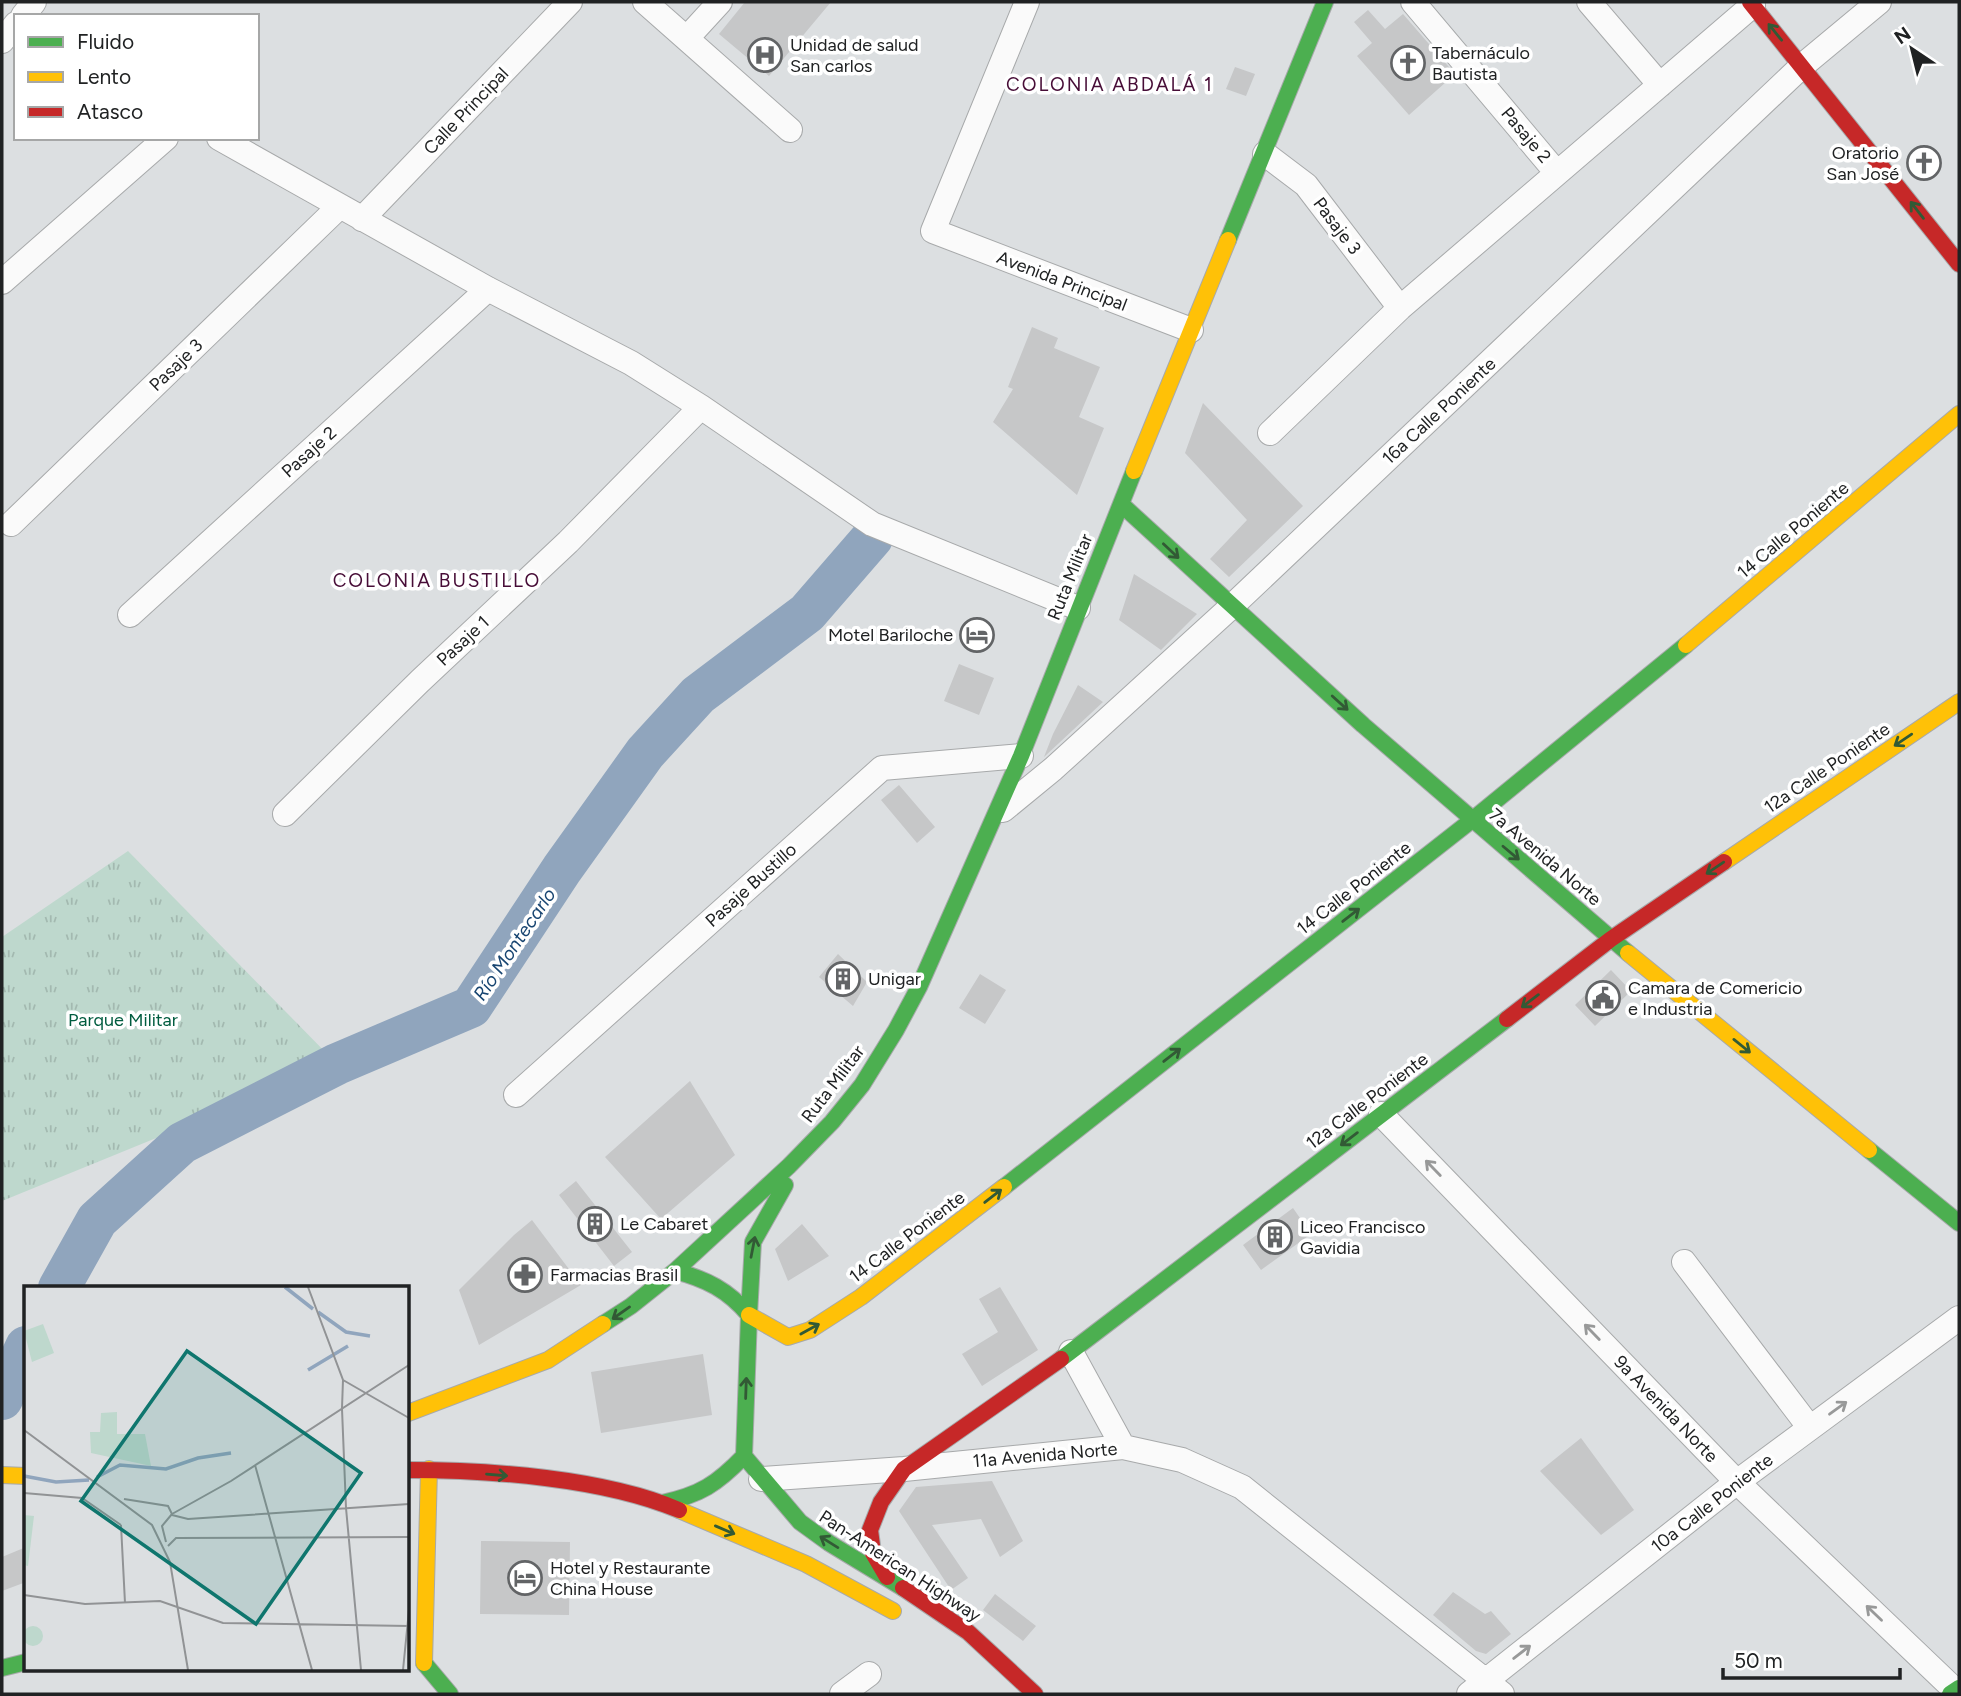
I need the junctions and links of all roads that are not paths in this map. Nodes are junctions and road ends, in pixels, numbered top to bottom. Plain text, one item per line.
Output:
1 (569, 2) edge
2 (645, 2) edge
3 (720, 2) edge
4 (1027, 2) edge
5 (1325, 2) edge
6 (1413, 2) edge
7 (1589, 2) edge
8 (1879, 2) edge
9 (1751, 4) edge
10 (14, 26) edge
11 (687, 38) junction
12 (2, 41) edge
13 (1802, 66) junction
14 (1660, 85) junction
15 (790, 130) dead end
16 (164, 140) edge
17 (223, 140) edge
18 (1265, 154) junction
19 (1558, 173) junction
20 (340, 206) junction
21 (362, 219) junction
22 (1959, 264) edge
23 (2, 282) edge
24 (488, 289) junction
25 (1400, 308) junction
26 (1191, 330) junction
27 (701, 407) junction
28 (1959, 414) edge
29 (1270, 433) dead end
30 (1121, 504) junction
31 (12, 524) dead end
32 (1231, 607) junction
33 (1078, 608) junction
34 (130, 615) dead end
35 (1959, 702) edge
36 (1021, 756) junction
37 (285, 814) dead end
38 (995, 817) junction
39 (1472, 820) junction
40 (1611, 939) junction
41 (516, 1095) dead end
42 (1381, 1114) junction
43 (810, 1145) junction
44 (1959, 1223) edge
45 (1684, 1262) dead end
46 (675, 1271) junction
47 (749, 1315) junction
48 (1959, 1318) edge
49 (1071, 1352) junction
50 (410, 1413) edge
51 (1810, 1428) junction
52 (1123, 1447) junction
53 (744, 1456) junction
54 (429, 1463) junction
55 (410, 1469) edge
56 (904, 1469) junction
57 (2, 1475) edge
58 (24, 1476) edge
59 (761, 1479) junction
60 (1737, 1482) junction
61 (662, 1503) junction
62 (887, 1577) junction
63 (902, 1616) dead end
64 (24, 1662) edge
65 (416, 1663) edge
66 (2, 1668) edge
67 (869, 1674) dead end
68 (1486, 1690) edge
69 (1956, 1692) edge
70 (450, 1694) edge
71 (842, 1694) edge
72 (1035, 1694) edge

1 - 21 street, Calle Principal
2 - 11 street
3 - 11 street
4 - 26 street, Avenida Principal
5 - 18 main road, Ruta Militar
6 - 19 street, Pasaje 2
7 - 14 street
8 - 13 street, 16a Calle Poniente
13 -> 9 main road
9 - 14 street
10 - 12 street
11 - 15 street
22 -> 13 main road
13 - 32 street, 16a Calle Poniente
14 - 19 street
16 - 23 street
17 - 20 street
18 - 25 street, Pasaje 3
18 - 26 main road, Ruta Militar
19 - 25 street
20 - 21 street
20 - 31 street, Pasaje 3
21 - 24 street
24 - 27 street
24 - 34 street, Pasaje 2
25 - 29 street
26 - 30 main road, Ruta Militar
27 - 33 street
27 - 37 street, Pasaje 1
28 - 39 main road, 14 Calle Poniente
30 -> 32 main road, 7a Avenida Norte
30 - 33 main road, Ruta Militar
32 - 38 street, 16a Calle Poniente
32 -> 39 main road, 7a Avenida Norte
33 - 36 main road, Ruta Militar
35 -> 40 main road, 12a Calle Poniente
36 - 38 main road, Ruta Militar
36 - 41 street, Pasaje Bustillo
38 - 43 main road, Ruta Militar
39 -> 40 main road, 7a Avenida Norte
47 -> 39 main road, 14 Calle Poniente
40 -> 42 main road, 12a Calle Poniente
40 -> 44 main road, 7a Avenida Norte
42 -> 49 main road, 12a Calle Poniente
60 -> 42 street, 9a Avenida Norte
43 - 46 main road, Ruta Militar
47 -> 43 main road, Ruta Militar
45 - 51 street
46 - 47 main road
46 -> 50 main road
53 -> 47 main road
51 -> 48 street, 10a Calle Poniente
49 - 52 street
49 - 56 main road, 12a Calle Poniente
51 - 60 street, 10a Calle Poniente
52 - 56 street, 11a Avenida Norte
52 - 68 street, 11a Avenida Norte
53 - 59 main road, Pan-American Highway
53 - 61 main road
54 - 55 main road
54 -> 61 main road
54 - 65 main road
56 - 59 street, 11a Avenida Norte
56 - 62 main road, 12a Calle Poniente
57 - 58 main road
62 -> 59 main road, Pan-American Highway
68 -> 60 street, 10a Calle Poniente
69 -> 60 street, 9a Avenida Norte
61 -> 63 main road
62 - 72 main road, Pan-American Highway
64 - 66 main road
65 - 70 main road
67 - 71 street

